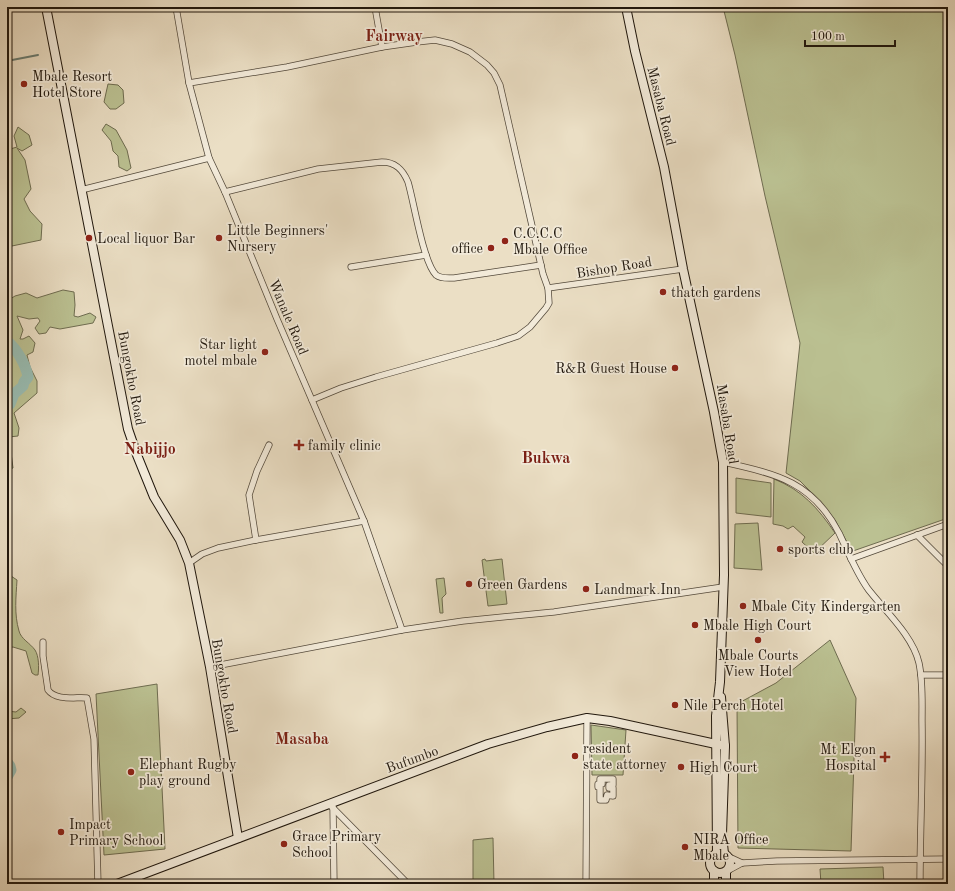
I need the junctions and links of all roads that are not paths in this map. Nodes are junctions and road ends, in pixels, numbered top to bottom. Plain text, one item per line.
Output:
1 (46, 7) edge
2 (176, 7) edge
3 (375, 7) edge
4 (626, 7) edge
5 (382, 47) junction
6 (189, 83) junction
7 (209, 158) junction
8 (81, 190) junction
9 (225, 192) junction
10 (426, 255) junction
11 (541, 265) junction
12 (351, 267) dead end
13 (683, 269) junction
14 (548, 288) junction
15 (312, 400) junction
16 (269, 445) dead end
17 (723, 462) junction
18 (364, 520) junction
19 (948, 524) edge
20 (917, 535) junction
21 (256, 540) junction
22 (851, 559) junction
23 (189, 563) junction
24 (948, 566) edge
25 (723, 587) junction
26 (402, 630) junction
27 (43, 642) dead end
28 (210, 667) junction
29 (948, 675) edge
30 (921, 676) junction
31 (720, 682) junction
32 (587, 718) junction
33 (716, 745) junction
34 (725, 746) junction
35 (613, 779) joint
36 (331, 806) junction
37 (238, 838) junction
38 (723, 855) junction
39 (948, 859) edge
40 (920, 860) junction
41 (742, 864) junction
42 (714, 871) junction
43 (727, 871) junction
44 (98, 884) edge
45 (117, 884) edge
46 (334, 884) edge
47 (408, 884) edge
48 (586, 884) edge
49 (714, 884) edge
50 (726, 884) edge
51 (920, 884) edge

1 - 8 street, Bungokho Road
2 - 6 street, Wanale Road
3 - 5 street
4 - 13 street, Masaba Road
5 - 6 street
5 - 11 street
6 - 7 street, Wanale Road
7 - 8 street
7 - 9 street, Wanale Road
8 - 23 street, Bungokho Road
9 - 10 street
9 - 15 street, Wanale Road
10 - 11 street
10 - 12 street
11 - 14 street
13 - 14 street, Bishop Road
13 - 17 street, Masaba Road
14 - 15 street
15 - 18 street, Wanale Road
16 - 21 street
17 - 22 street
17 - 25 street, Masaba Road
18 - 21 street
18 - 26 street, Wanale Road
19 - 20 street
20 - 22 street
20 - 24 street
21 - 23 street
22 - 30 street
23 - 28 street, Bungokho Road
25 - 26 street
25 - 31 street, Masaba Road
26 - 28 street
27 - 44 street
28 - 37 street, Bungokho Road
29 - 30 street
30 - 40 street
31 - 33 street, Masaba Road
31 - 34 street
32 - 33 street, Bufumbo
32 - 36 street, Bufumbo
32 - 48 street
33 - 34 street, Bufumbo
33 - 38 street, Masaba Road
34 - 38 street
35 - 35 street
36 - 37 street, Bufumbo
36 - 46 street
36 - 47 street
37 - 45 street, Bufumbo
38 - 41 street
38 - 42 street
38 - 43 street
39 - 40 street
40 - 41 street
40 - 51 street
41 - 43 street
42 - 43 street
42 - 49 street
43 - 50 street

